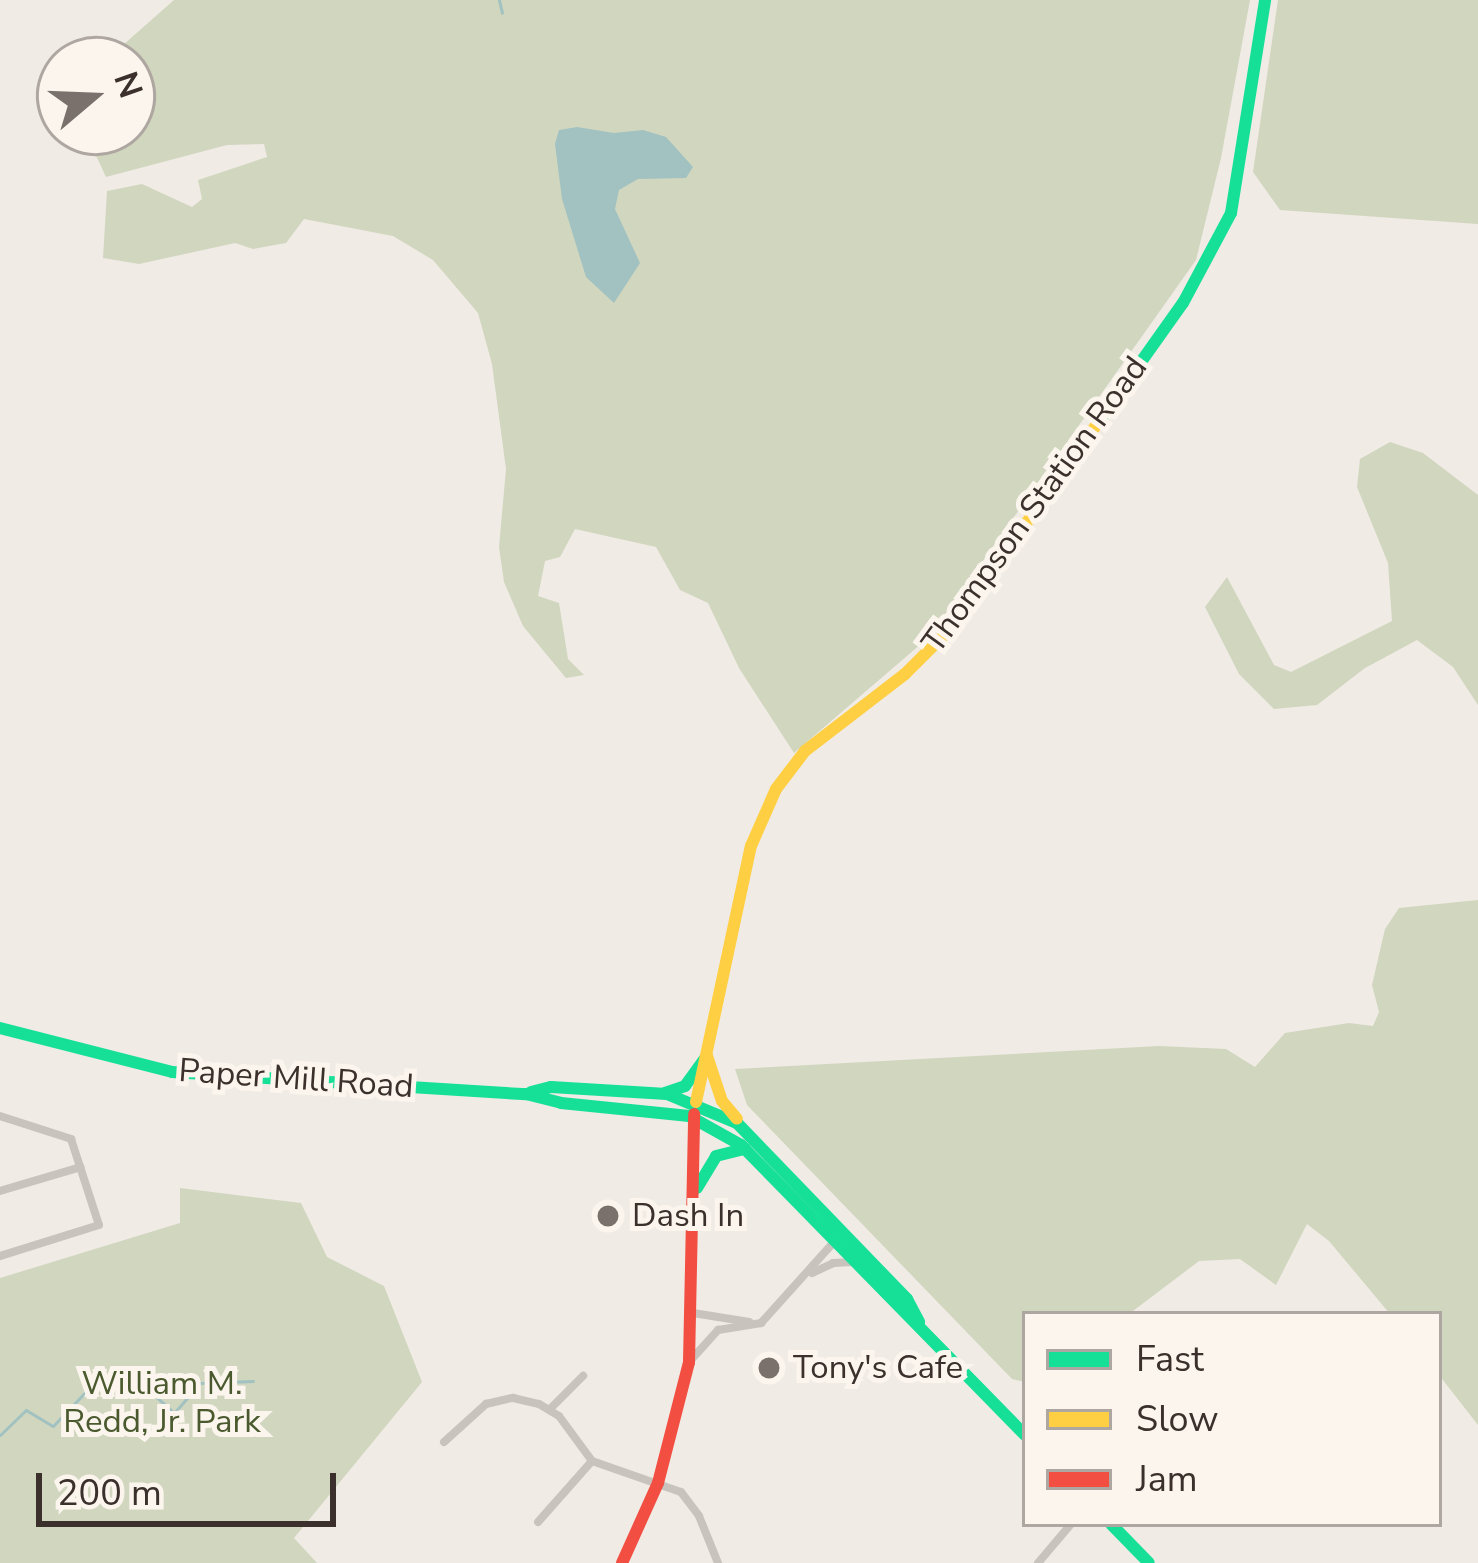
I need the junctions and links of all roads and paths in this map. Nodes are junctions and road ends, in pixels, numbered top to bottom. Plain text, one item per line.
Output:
1 (1265, 0) edge
2 (0, 1028) edge
3 (707, 1056) junction
4 (526, 1094) junction
5 (660, 1094) junction
6 (696, 1102) junction
7 (0, 1116) edge
8 (694, 1119) junction
9 (752, 1146) junction
10 (81, 1166) junction
11 (0, 1191) edge
12 (694, 1195) junction
13 (834, 1243) junction
14 (0, 1256) edge
15 (853, 1262) junction
16 (879, 1270) junction
17 (811, 1274) junction
18 (693, 1313) junction
19 (750, 1322) junction
20 (919, 1324) junction
21 (689, 1362) junction
22 (584, 1376) dead end
23 (550, 1408) junction
24 (1022, 1432) edge
25 (444, 1442) dead end
26 (592, 1461) junction
27 (658, 1483) junction
28 (538, 1522) dead end
29 (1068, 1527) edge
30 (1114, 1527) edge
31 (622, 1563) edge
32 (718, 1563) edge
33 (1037, 1563) edge
34 (1149, 1563) edge

1 - 3 main road, Thompson Station Road
2 - 4 main road, Paper Mill Road
3 - 5 main road
3 - 6 main road, Thompson Station Road
3 - 9 main road
4 - 5 main road, Paper Mill Road
4 - 8 main road, Paper Mill Road
5 - 6 main road, Paper Mill Road
6 - 8 main road, Thompson Station Road
6 - 9 main road, Paper Mill Road
7 - 10 street
8 - 9 main road, Paper Mill Road
8 - 12 main road, Thompson Station Road
9 - 12 main road
9 - 13 main road, Paper Mill Road
9 - 16 main road, Paper Mill Road
10 - 11 street
10 - 14 street
12 - 18 main road, Thompson Station Road
13 - 15 main road, Paper Mill Road
13 - 16 main road
13 - 17 street
15 - 17 street
15 - 20 main road, Paper Mill Road
16 - 20 main road, Paper Mill Road
17 - 19 street
18 - 19 street
18 - 21 main road, Thompson Station Road
19 - 21 street
20 - 24 main road, Paper Mill Road
21 - 27 main road, Thompson Station Road
22 - 23 street
23 - 25 street
23 - 26 street
26 - 27 street
26 - 28 street
27 - 31 main road, Thompson Station Road
27 - 32 street
29 - 33 street
30 - 34 main road

